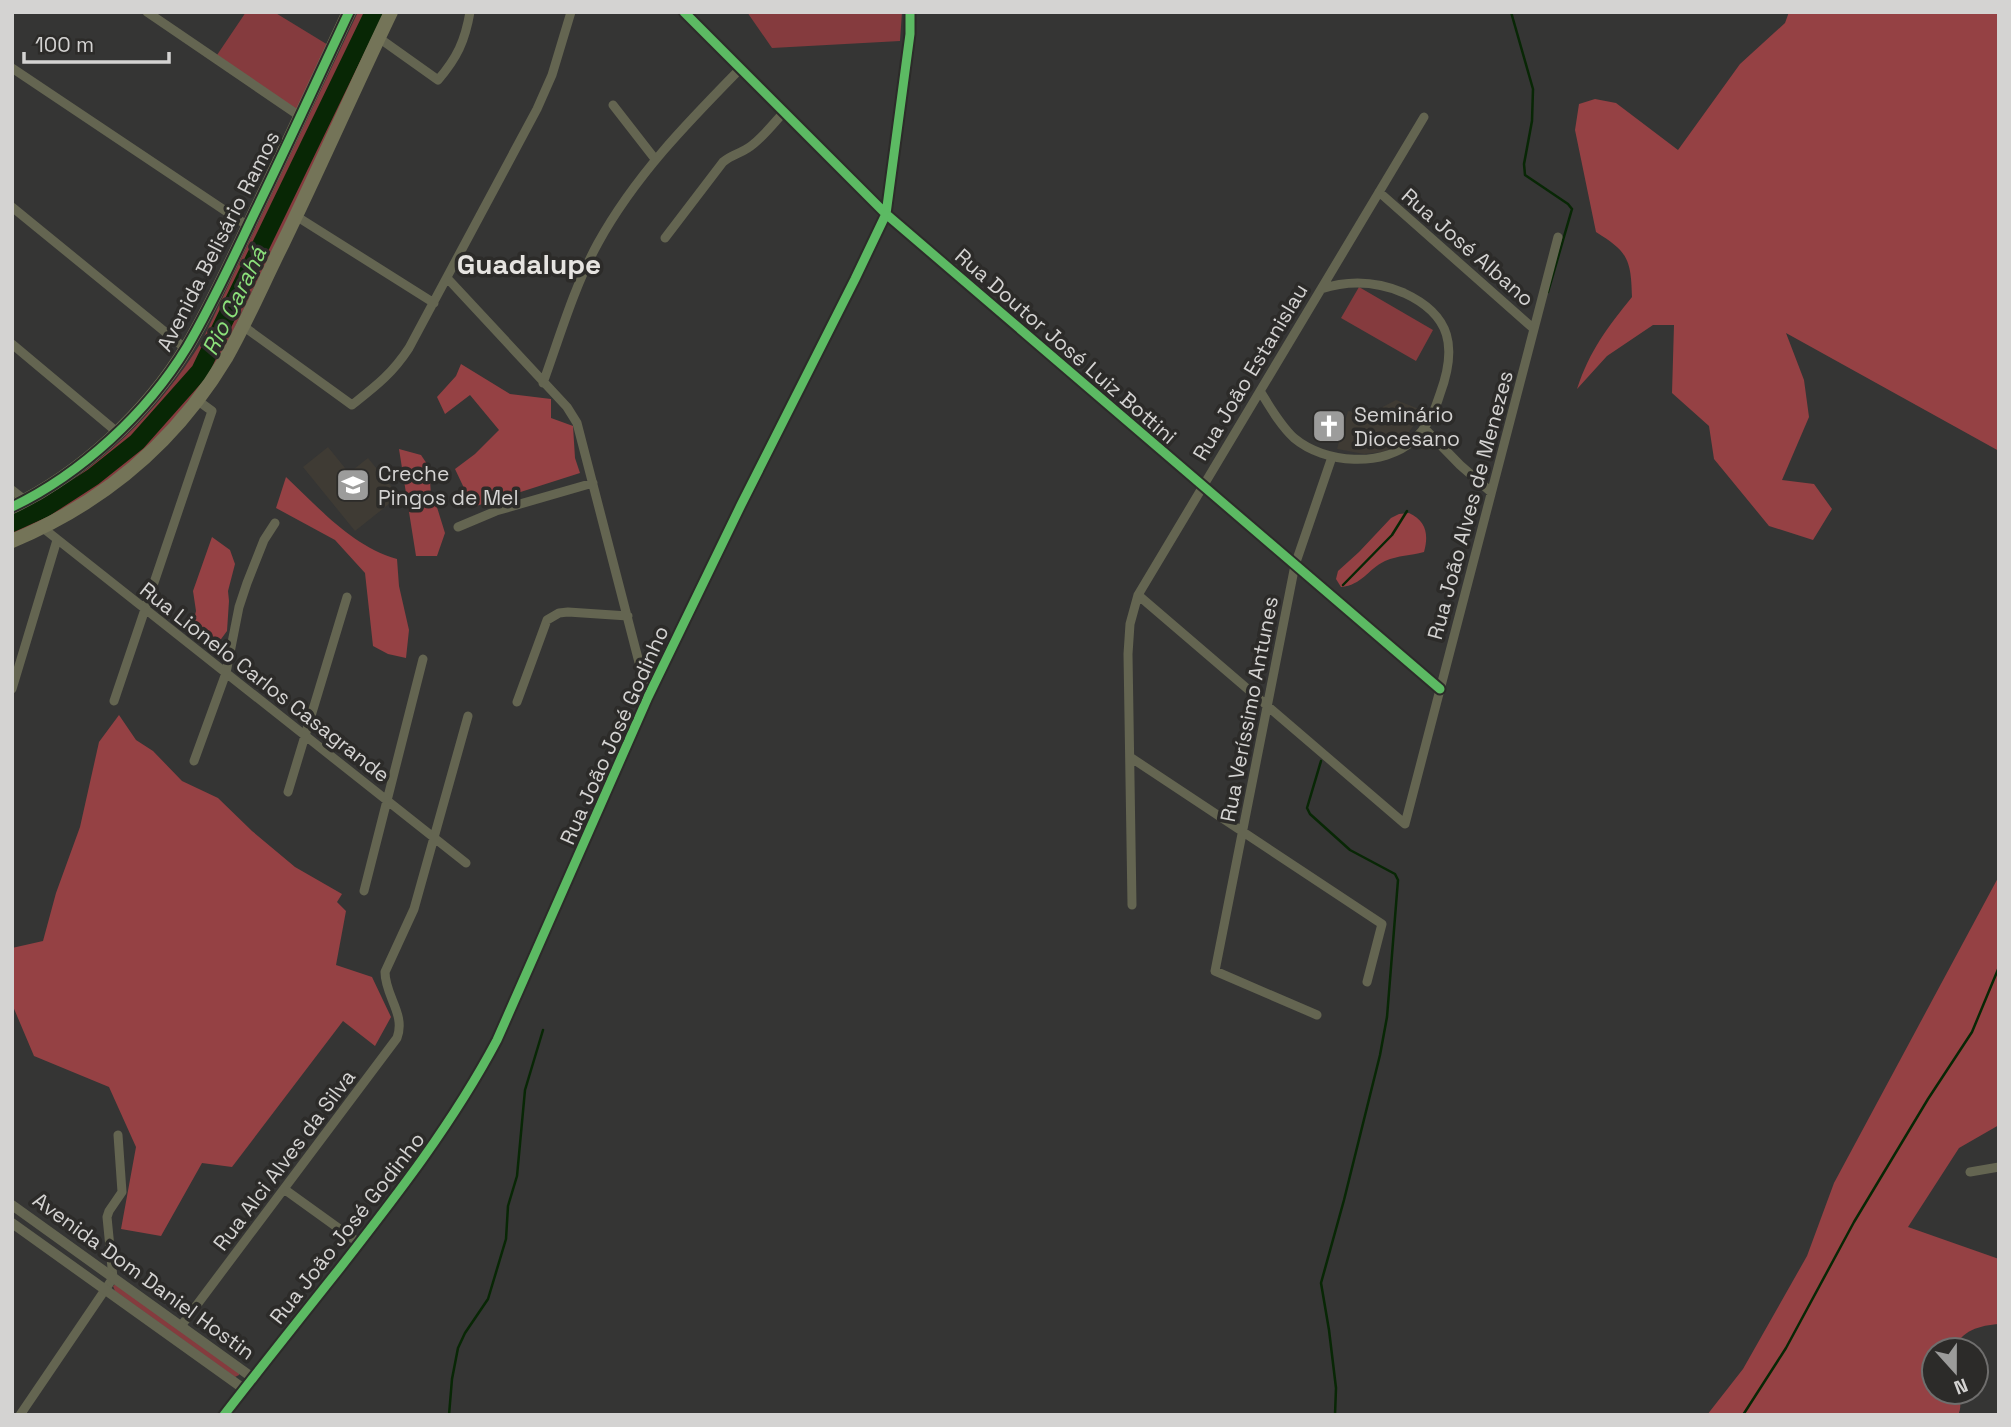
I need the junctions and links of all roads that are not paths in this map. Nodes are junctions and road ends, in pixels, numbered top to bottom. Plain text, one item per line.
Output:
1 (147, 12) edge
2 (391, 12) edge
3 (470, 12) edge
4 (571, 12) edge
5 (684, 12) edge
6 (910, 12) edge
7 (346, 14) edge
8 (379, 38) junction
9 (12, 68) edge
10 (740, 69) junction
11 (613, 105) dead end
12 (784, 112) junction
13 (301, 117) junction
14 (1424, 117) dead end
15 (655, 159) junction
16 (1379, 192) junction
17 (12, 206) edge
18 (886, 214) junction
19 (296, 216) junction
20 (248, 226) junction
21 (1558, 237) dead end
22 (665, 238) dead end
23 (448, 279) junction
24 (1321, 289) junction
25 (434, 303) junction
26 (243, 326) junction
27 (1534, 329) junction
28 (12, 344) edge
29 (186, 349) junction
30 (543, 383) junction
31 (1259, 391) junction
32 (197, 400) junction
33 (1424, 428) junction
34 (117, 432) junction
35 (1332, 457) junction
36 (593, 483) junction
37 (1202, 486) junction
38 (12, 490) edge
39 (1491, 492) junction
40 (19, 504) edge
41 (275, 523) dead end
42 (458, 527) dead end
43 (43, 528) junction
44 (57, 540) junction
45 (12, 541) edge
46 (1295, 565) junction
47 (1138, 595) junction
48 (347, 597) dead end
49 (145, 609) junction
50 (628, 616) junction
51 (423, 659) dead end
52 (226, 673) junction
53 (12, 689) edge
54 (1440, 689) junction
55 (648, 697) junction
56 (114, 701) dead end
57 (517, 702) dead end
58 (1267, 706) junction
59 (468, 716) dead end
60 (305, 736) junction
61 (1130, 757) junction
62 (194, 761) dead end
63 (288, 792) dead end
64 (387, 800) junction
65 (1242, 831) junction
66 (434, 837) junction
67 (466, 863) dead end
68 (364, 891) dead end
69 (1132, 905) dead end
70 (1367, 982) dead end
71 (1317, 1015) dead end
72 (118, 1135) dead end
73 (1999, 1167) edge
74 (1970, 1172) dead end
75 (284, 1189) junction
76 (12, 1205) edge
77 (12, 1223) edge
78 (359, 1243) junction
79 (113, 1278) junction
80 (105, 1289) junction
81 (181, 1326) junction
82 (253, 1378) junction
83 (244, 1389) junction
84 (16, 1413) edge
85 (224, 1415) edge

1 - 13 street
2 - 8 main road
3 - 8 street
4 - 23 street
5 - 10 street, Rua Doutor José Luiz Bottini
6 - 18 street, Rua João José Godinho
7 - 13 main road, Avenida Belisário Ramos
8 - 19 main road
9 - 20 street
10 - 12 street, Rua Doutor José Luiz Bottini
10 - 15 street
11 - 15 street
12 - 18 street, Rua Doutor José Luiz Bottini
12 - 22 street
13 - 20 main road, Avenida Belisário Ramos
14 - 16 street, Rua João Estanislau
15 - 30 street
16 - 24 street, Rua João Estanislau
16 - 27 street, Rua José Albano
17 - 29 street
18 - 37 street, Rua Doutor José Luiz Bottini
18 - 55 street, Rua João José Godinho
19 - 25 street
19 - 26 main road
20 - 29 main road, Avenida Belisário Ramos
21 - 27 street, Rua João Alves de Menezes
23 - 25 street
23 - 30 street
24 - 31 street, Rua João Estanislau
24 - 33 street
25 - 26 street
26 - 32 main road
27 - 39 street, Rua João Alves de Menezes
28 - 34 street
29 - 34 main road, Avenida Belisário Ramos
30 - 36 street
31 - 35 street
31 - 37 street, Rua João Estanislau
32 - 43 main road
32 - 49 street
33 - 35 street
33 - 39 street
34 - 40 main road, Avenida Belisário Ramos
35 - 46 street, Rua Veríssimo Antunes
36 - 42 street
36 - 50 street
37 - 46 street, Rua Doutor José Luiz Bottini
37 - 47 street, Rua João Estanislau
38 - 40 street
39 - 54 street, Rua João Alves de Menezes
41 - 52 street
43 - 44 street, Rua Lionelo Carlos Casagrande
43 - 45 main road
44 - 49 street, Rua Lionelo Carlos Casagrande
44 - 53 street
46 - 54 street, Rua Doutor José Luiz Bottini
46 - 58 street, Rua Veríssimo Antunes
47 - 58 street
47 - 61 street, Rua João Estanislau
48 - 60 street
49 - 52 street, Rua Lionelo Carlos Casagrande
49 - 56 street
50 - 55 street
50 - 57 street
51 - 64 street
52 - 60 street, Rua Lionelo Carlos Casagrande
52 - 62 street
54 - 58 street, Rua João Alves de Menezes
55 - 78 street, Rua João José Godinho
58 - 65 street, Rua Veríssimo Antunes
59 - 66 street
60 - 63 street
60 - 64 street, Rua Lionelo Carlos Casagrande
61 - 65 street
61 - 69 street, Rua João Estanislau
64 - 66 street, Rua Lionelo Carlos Casagrande
64 - 68 street
65 - 70 street
65 - 71 street, Rua Veríssimo Antunes
66 - 67 street, Rua Lionelo Carlos Casagrande
66 - 75 street, Rua Alci Alves da Silva
72 - 79 street
73 - 74 street
75 - 78 street
75 - 81 street, Rua Alci Alves da Silva
76 - 79 street, Avenida Dom Daniel Hostin
77 - 80 street, Avenida Dom Daniel Hostin
78 - 82 street, Rua João José Godinho
79 - 80 street
79 - 81 street, Avenida Dom Daniel Hostin
80 - 83 street, Avenida Dom Daniel Hostin
80 - 84 street
81 - 82 street, Avenida Dom Daniel Hostin
82 - 83 street, Rua João José Godinho
83 - 85 street, Rua João José Godinho

